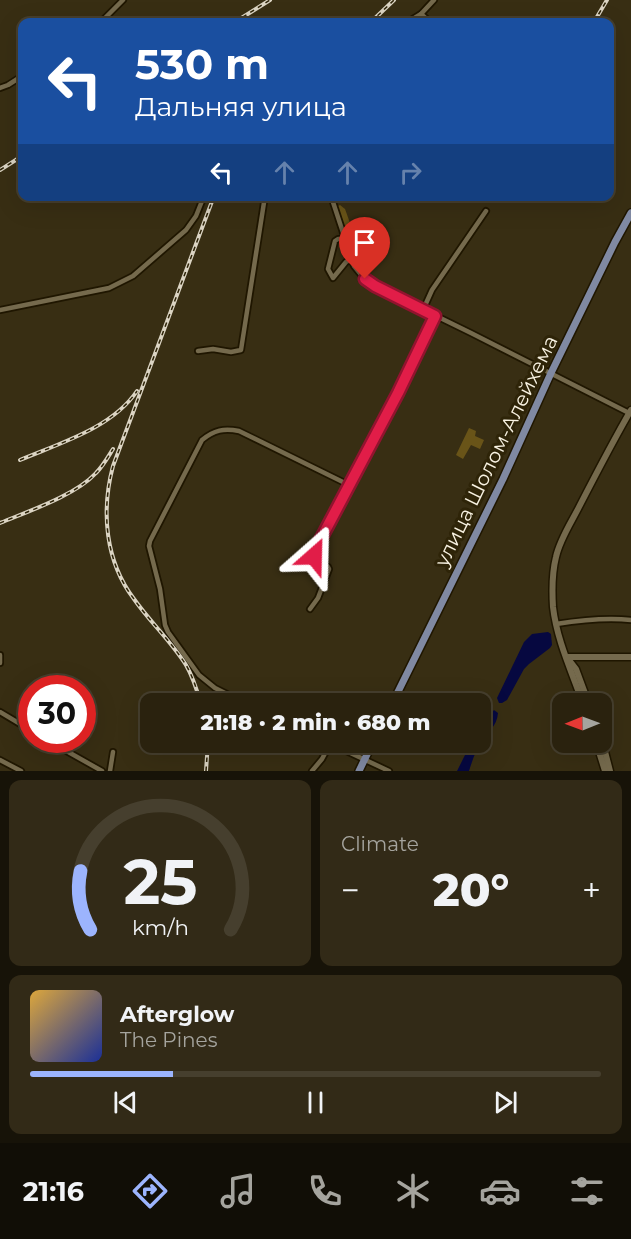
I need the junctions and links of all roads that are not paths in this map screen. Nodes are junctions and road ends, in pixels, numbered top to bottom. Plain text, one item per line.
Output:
1 (123, 0) edge
2 (434, 0) edge
3 (421, 14) junction
4 (105, 18) edge
5 (414, 18) edge
6 (426, 18) edge
7 (18, 79) edge
8 (0, 88) edge
9 (202, 201) edge
10 (264, 201) edge
11 (333, 201) edge
12 (486, 211) dead end
13 (631, 213) edge
14 (345, 239) junction
15 (351, 259) junction
16 (423, 309) junction
17 (0, 310) edge
18 (435, 316) junction
19 (198, 351) dead end
20 (551, 373) junction
21 (630, 409) edge
22 (349, 485) junction
23 (310, 609) dead end
24 (631, 620) edge
25 (556, 624) junction
26 (0, 655) edge
27 (567, 657) junction
28 (631, 657) edge
29 (0, 663) edge
30 (225, 693) edge
31 (397, 693) edge
32 (580, 693) edge
33 (585, 693) edge
34 (0, 712) edge
35 (18, 723) edge
36 (113, 752) dead end
37 (69, 753) edge
38 (324, 753) edge
39 (349, 753) edge
40 (368, 753) edge
41 (600, 753) edge
42 (605, 753) edge
43 (0, 760) edge
44 (364, 760) junction
45 (99, 770) edge
46 (21, 771) edge
47 (110, 771) edge
48 (312, 771) edge
49 (359, 771) edge
50 (389, 771) edge
51 (605, 771) edge
52 (610, 771) edge

1 - 4 street
2 - 3 street
3 - 5 street
3 - 6 street
7 - 8 street
9 - 17 street
10 - 19 street
11 - 14 street
12 - 16 street
13 - 20 main road, улица Шолом-Алейхема
14 - 15 street
14 - 15 street
15 - 16 street
16 - 18 street
18 - 20 street
18 - 22 street
20 - 21 street
20 - 31 main road, улица Шолом-Алейхема
21 - 25 main road
22 - 23 street
22 - 30 street
24 - 25 street
25 - 27 main road
26 - 29 street
27 - 28 main road
27 - 32 main road
27 - 33 main road
34 - 35 street
36 - 47 street
37 - 45 street
38 - 48 street
39 - 44 street
40 - 44 main road
41 - 51 main road
42 - 52 main road
43 - 46 street
44 - 49 main road
44 - 50 street

